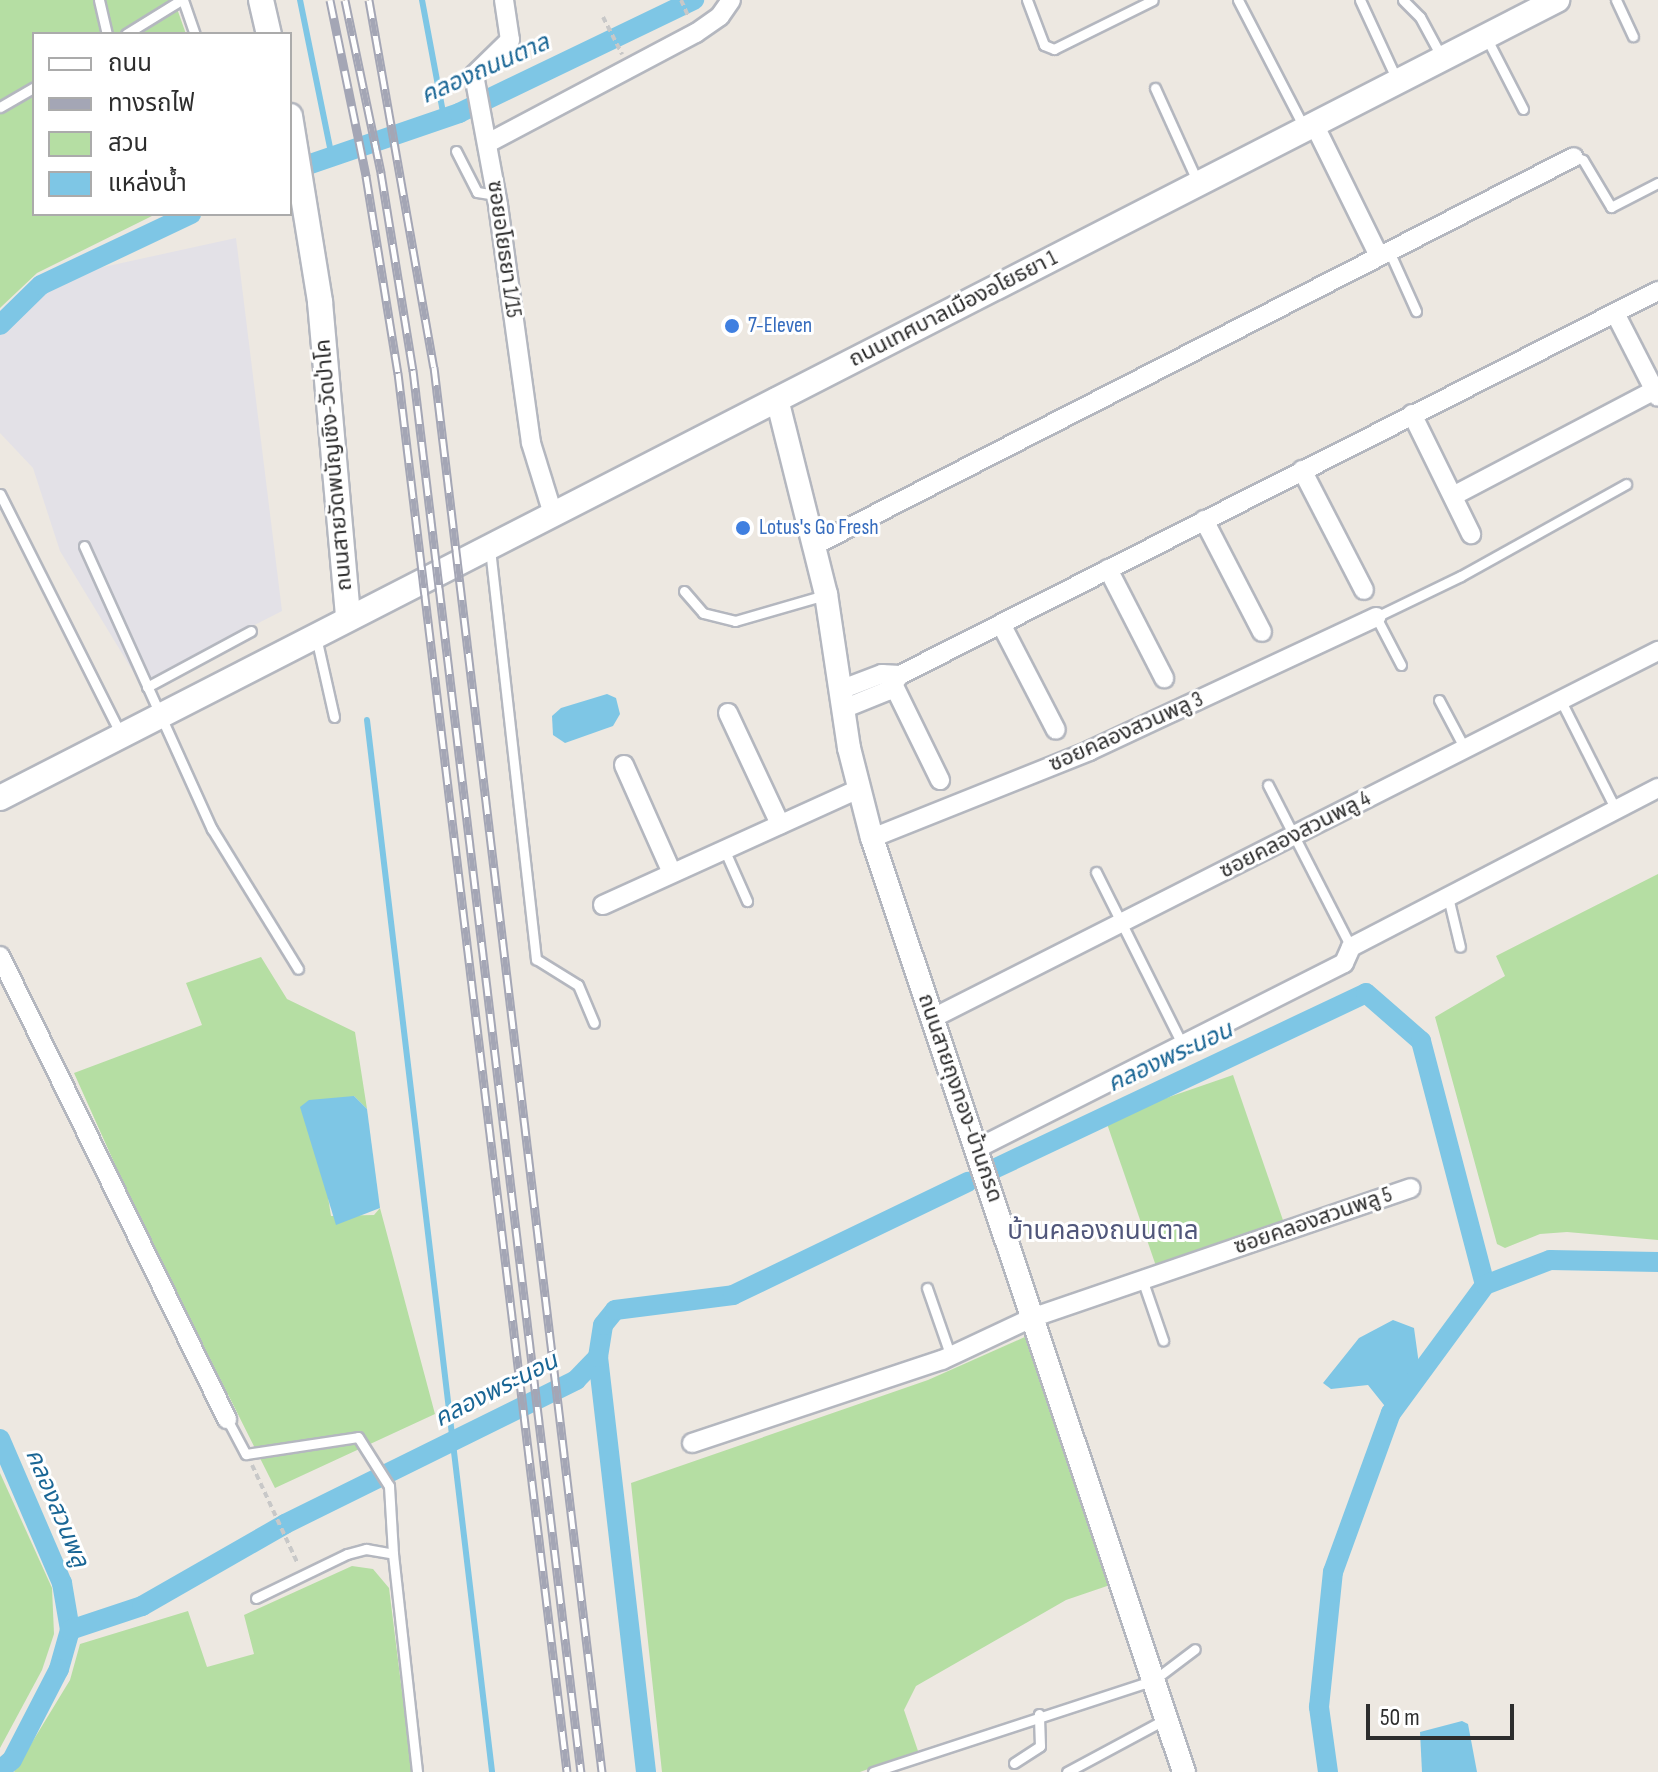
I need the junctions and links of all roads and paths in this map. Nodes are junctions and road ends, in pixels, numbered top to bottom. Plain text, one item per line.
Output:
1 (99, 0) edge
2 (182, 0) edge
3 (261, 0) edge
4 (504, 0) edge
5 (681, 0) edge
6 (731, 0) edge
7 (1027, 0) edge
8 (1153, 0) edge
9 (1238, 0) edge
10 (1360, 0) edge
11 (1403, 0) edge
12 (1557, 0) edge
13 (1616, 0) edge
14 (603, 17) dead end
15 (692, 26) dead end
16 (107, 32) edge
17 (129, 32) edge
18 (194, 32) edge
19 (269, 32) edge
20 (1633, 36) dead end
21 (1486, 37) junction
22 (624, 59) dead end
23 (1442, 59) junction
24 (1398, 82) junction
25 (32, 88) edge
26 (1155, 88) dead end
27 (0, 107) edge
28 (1523, 109) dead end
29 (292, 126) edge
30 (1310, 127) junction
31 (486, 134) junction
32 (456, 151) dead end
33 (1574, 157) joint
34 (1198, 183) junction
35 (1658, 183) edge
36 (496, 195) junction
37 (1384, 254) junction
38 (1658, 291) edge
39 (1416, 311) dead end
40 (1615, 313) junction
41 (1656, 394) edge
42 (777, 399) junction
43 (1412, 414) junction
44 (1302, 470) junction
45 (1626, 484) dead end
46 (0, 494) edge
47 (1453, 496) junction
48 (553, 514) junction
49 (1204, 520) junction
50 (1471, 534) dead end
51 (815, 545) junction
52 (84, 546) dead end
53 (489, 546) junction
54 (1108, 569) junction
55 (1364, 590) dead end
56 (684, 591) dead end
57 (826, 594) junction
58 (348, 617) junction
59 (1376, 617) junction
60 (1001, 624) junction
61 (251, 631) dead end
62 (1262, 632) dead end
63 (315, 634) junction
64 (1658, 651) edge
65 (1401, 665) dead end
66 (1164, 678) dead end
67 (889, 682) junction
68 (147, 687) junction
69 (842, 699) junction
70 (1439, 700) dead end
71 (1561, 701) junction
72 (728, 713) dead end
73 (159, 715) junction
74 (334, 717) dead end
75 (1056, 730) dead end
76 (121, 735) junction
77 (1465, 749) junction
78 (624, 765) dead end
79 (940, 780) dead end
80 (1268, 785) dead end
81 (1658, 788) edge
82 (859, 789) junction
83 (0, 798) edge
84 (1616, 810) junction
85 (780, 824) junction
86 (1294, 836) junction
87 (872, 838) junction
88 (724, 849) junction
89 (1096, 872) dead end
90 (672, 873) junction
91 (1448, 897) junction
92 (747, 901) dead end
93 (603, 905) dead end
94 (1122, 923) junction
95 (1351, 947) junction
96 (1460, 947) dead end
97 (0, 956) edge
98 (298, 969) dead end
99 (933, 1018) junction
100 (594, 1023) dead end
101 (1182, 1045) junction
102 (978, 1148) junction
103 (1411, 1188) dead end
104 (1142, 1279) junction
105 (927, 1288) dead end
106 (1034, 1317) junction
107 (1163, 1340) dead end
108 (950, 1354) junction
109 (227, 1419) joint
110 (692, 1443) dead end
111 (246, 1454) junction
112 (393, 1554) junction
113 (298, 1563) dead end
114 (256, 1598) dead end
115 (1195, 1649) dead end
116 (1154, 1680) junction
117 (1039, 1714) junction
118 (1166, 1719) junction
119 (1014, 1763) dead end
120 (417, 1772) edge
121 (873, 1772) edge
122 (1067, 1772) edge
123 (1184, 1772) edge

1 - 16 lane
2 - 17 lane
2 - 18 lane
3 - 19 main road
4 - 31 street, ซอยอโยธยา 1/15
5 - 15 path
6 - 31 street
7 - 8 lane
9 - 30 lane
10 - 24 lane
11 - 23 lane
12 - 21 main road, ถนนเทศบาลเมืองอโยธยา 1
13 - 20 lane
14 - 22 path
21 - 23 main road, ถนนเทศบาลเมืองอโยธยา 1
21 - 28 lane
23 - 24 main road, ถนนเทศบาลเมืองอโยธยา 1
24 - 30 main road, ถนนเทศบาลเมืองอโยธยา 1
25 - 27 lane
26 - 34 lane
29 - 58 main road, ถนนสายวัดพนัญเชิง-วัดป่าโค
30 - 34 main road, ถนนเทศบาลเมืองอโยธยา 1
30 - 37 street
31 - 36 street, ซอยอโยธยา 1/15
32 - 36 lane
33 - 35 lane
33 - 37 street
34 - 42 main road, ถนนเทศบาลเมืองอโยธยา 1
36 - 48 street, ซอยอโยธยา 1/15
37 - 39 lane
37 - 51 street
38 - 40 street
40 - 41 street
40 - 43 street
41 - 47 street
42 - 48 main road, ถนนเทศบาลเมืองอโยธยา 1
42 - 51 street, ถนนสายถุงทอง-บ้านกรด
43 - 44 street
43 - 47 street
44 - 49 street
44 - 55 street
45 - 59 lane
46 - 76 lane
47 - 50 street
48 - 53 main road, ถนนเทศบาลเมืองอโยธยา 1
49 - 54 street
49 - 62 street
51 - 57 street, ถนนสายถุงทอง-บ้านกรด
52 - 68 lane
53 - 58 main road, ถนนเทศบาลเมืองอโยธยา 1
53 - 100 lane
54 - 60 street
54 - 66 street
56 - 57 lane
57 - 69 street, ถนนสายถุงทอง-บ้านกรด
58 - 63 main road, ถนนสายวัดพนัญเชิง-วัดป่าโค
59 - 65 lane
59 - 87 street, ซอยคลองสวนพลู 3
60 - 67 street
60 - 75 street
61 - 68 lane
63 - 73 main road, ถนนสายวัดพนัญเชิง-วัดป่าโค
63 - 74 lane
64 - 71 street, ซอยคลองสวนพลู 4
67 - 69 street
67 - 79 street
68 - 73 lane
69 - 82 street, ถนนสายถุงทอง-บ้านกรด
70 - 77 lane
71 - 77 street, ซอยคลองสวนพลู 4
71 - 84 lane
72 - 85 street
73 - 76 main road, ถนนสายวัดพนัญเชิง-วัดป่าโค
73 - 98 lane
76 - 83 main road, ถนนสายวัดพนัญเชิง-วัดป่าโค
77 - 86 street, ซอยคลองสวนพลู 4
78 - 90 street
80 - 86 lane
81 - 84 street
82 - 85 street
82 - 87 street, ถนนสายถุงทอง-บ้านกรด
84 - 91 street
85 - 88 street
86 - 94 street, ซอยคลองสวนพลู 4
86 - 95 lane
87 - 99 street, ถนนสายถุงทอง-บ้านกรด
88 - 90 street
88 - 92 lane
89 - 94 lane
90 - 93 street
91 - 95 street
91 - 96 lane
94 - 99 street, ซอยคลองสวนพลู 4
94 - 101 lane
95 - 101 street
97 - 109 street
99 - 102 street, ถนนสายถุงทอง-บ้านกรด
101 - 102 street
102 - 106 street, ถนนสายถุงทอง-บ้านกรด
103 - 104 street, ซอยคลองสวนพลู 5
104 - 106 street, ซอยคลองสวนพลู 5
104 - 107 lane
105 - 108 lane
106 - 108 street, ซอยคลองสวนพลู 5
106 - 116 street, ถนนสายถุงทอง-บ้านกรด
108 - 110 street, ซอยคลองสวนพลู 5
109 - 111 lane
111 - 112 lane
111 - 113 path
112 - 114 lane
112 - 120 lane
115 - 116 lane
116 - 117 lane
116 - 118 street, ถนนสายถุงทอง-บ้านกรด
117 - 119 lane
117 - 121 lane
118 - 122 lane
118 - 123 street, ถนนสายถุงทอง-บ้านกรด

